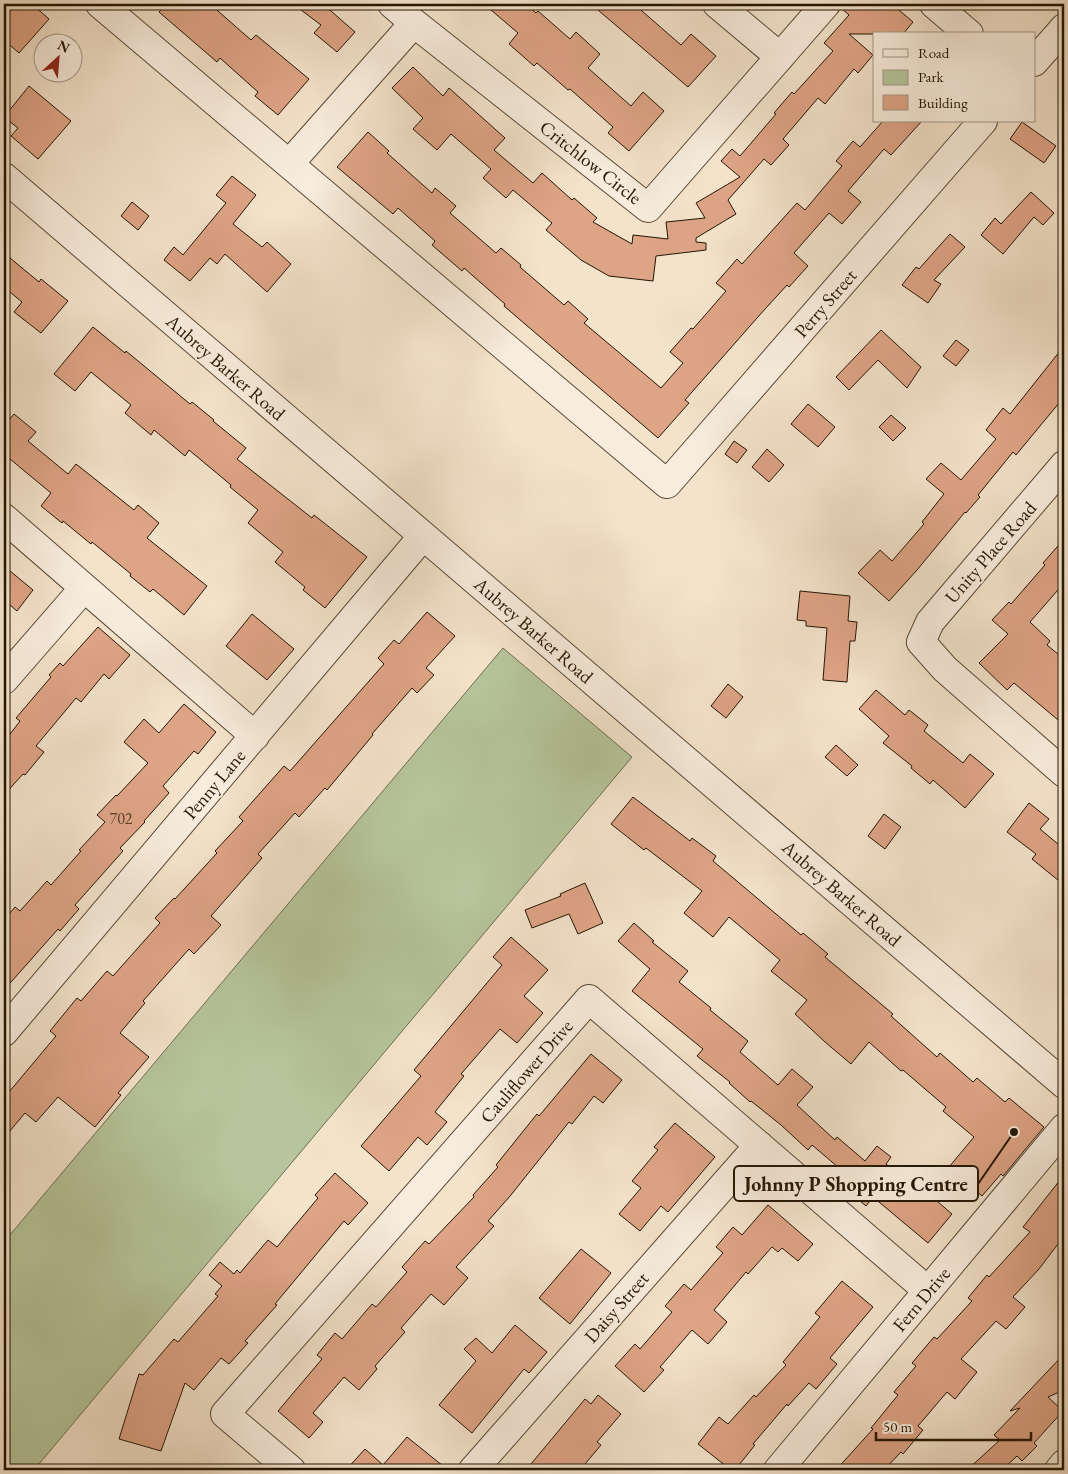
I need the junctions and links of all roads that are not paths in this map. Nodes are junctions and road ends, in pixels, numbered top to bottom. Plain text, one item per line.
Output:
1 (100, 4) edge
2 (392, 4) edge
3 (716, 4) edge
4 (826, 4) edge
5 (934, 4) edge
6 (414, 23) junction
7 (1064, 28) edge
8 (967, 32) edge
9 (780, 57) junction
10 (1036, 60) edge
11 (982, 122) edge
12 (289, 164) junction
13 (4, 177) edge
14 (1060, 477) edge
15 (4, 518) edge
16 (423, 536) junction
17 (84, 588) junction
18 (4, 680) edge
19 (255, 736) junction
20 (1064, 773) edge
21 (4, 1032) edge
22 (1064, 1084) edge
23 (1064, 1128) edge
24 (758, 1145) junction
25 (928, 1291) junction
26 (1064, 1464) edge
27 (291, 1470) edge
28 (473, 1470) edge
29 (778, 1470) edge
30 (1059, 1470) edge

1 - 12 street
2 - 6 street, Critchlow Circle
3 - 9 street
4 - 9 street, Critchlow Circle
5 - 8 street
6 - 9 street, Critchlow Circle
6 - 12 street
7 - 10 street
11 - 12 street, Perry Street
13 - 16 street, Aubrey Barker Road
14 - 20 street, Unity Place Road
15 - 17 street
16 - 19 street, Penny Lane
16 - 22 street, Aubrey Barker Road
17 - 18 street
17 - 19 street
19 - 21 street, Penny Lane
23 - 25 street, Fern Drive
24 - 25 street, Cauliflower Drive
24 - 27 street, Cauliflower Drive
24 - 28 street, Daisy Street
25 - 29 street, Fern Drive
26 - 30 street

